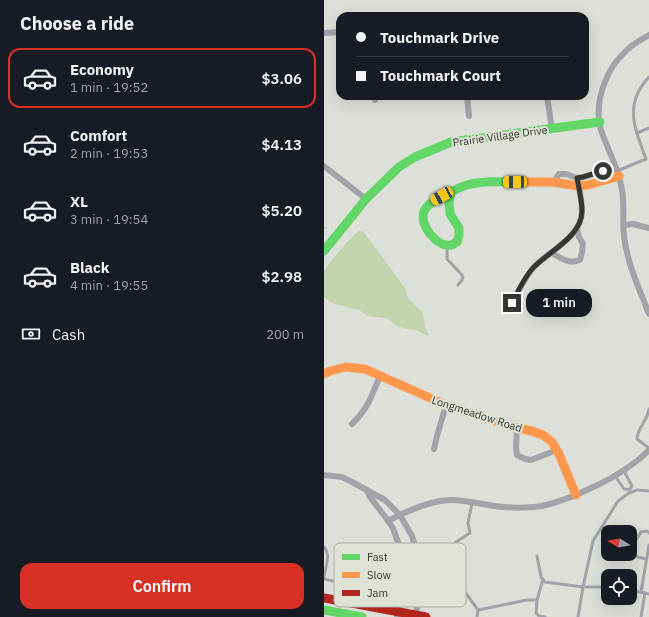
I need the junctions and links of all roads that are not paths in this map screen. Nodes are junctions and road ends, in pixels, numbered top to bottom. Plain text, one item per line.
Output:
1 (336, 32) edge
2 (324, 33) edge
3 (649, 35) edge
4 (649, 77) edge
5 (467, 100) edge
6 (548, 100) edge
7 (469, 116) dead end
8 (600, 122) junction
9 (649, 128) edge
10 (552, 129) junction
11 (636, 133) junction
12 (324, 166) edge
13 (617, 171) junction
14 (578, 182) junction
15 (451, 192) junction
16 (366, 199) junction
17 (624, 225) junction
18 (577, 228) junction
19 (649, 228) edge
20 (447, 245) junction
21 (324, 251) edge
22 (552, 253) junction
23 (458, 285) dead end
24 (512, 303) dead end
25 (649, 314) edge
26 (324, 374) edge
27 (380, 376) junction
28 (446, 406) junction
29 (649, 409) edge
30 (352, 424) dead end
31 (517, 428) junction
32 (434, 449) dead end
33 (649, 449) edge
34 (557, 450) junction
35 (624, 471) junction
36 (324, 474) edge
37 (615, 476) junction
38 (366, 490) junction
39 (629, 491) junction
40 (649, 491) edge
41 (576, 495) junction
42 (472, 503) junction
43 (400, 515) junction
44 (388, 521) junction
45 (649, 533) edge
46 (637, 539) edge
47 (398, 543) edge
48 (414, 543) edge
49 (455, 543) edge
50 (649, 545) edge
51 (324, 547) edge
52 (537, 556) dead end
53 (637, 557) edge
54 (646, 559) junction
55 (543, 579) junction
56 (333, 581) dead end
57 (583, 587) junction
58 (601, 587) edge
59 (637, 591) edge
60 (643, 592) junction
61 (466, 593) edge
62 (649, 594) edge
63 (324, 598) edge
64 (334, 600) edge
65 (538, 600) junction
66 (366, 607) edge
67 (324, 610) edge
68 (478, 610) junction
69 (398, 614) edge
70 (414, 616) edge
71 (362, 617) edge
72 (426, 617) edge
73 (477, 617) edge
74 (545, 617) edge
75 (578, 617) edge
76 (641, 617) edge

1 - 2 street
3 - 8 street
4 - 11 lane
5 - 7 street
6 - 10 street
8 - 10 street, Prairie Village Drive
8 - 13 street
9 - 11 lane
10 - 16 street, Prairie Village Drive
11 - 13 lane
12 - 16 street
13 - 14 street
13 - 17 street
14 - 15 street
14 - 18 street
15 - 20 street
15 - 20 street
16 - 21 street, Prairie Village Drive
17 - 19 street
17 - 25 street
18 - 22 street
18 - 22 street
20 - 23 lane
22 - 24 street
26 - 27 street, Longmeadow Road
27 - 28 street, Longmeadow Road
27 - 30 street
28 - 31 street, Longmeadow Road
28 - 32 street
29 - 33 lane
31 - 34 street, Longmeadow Road
31 - 34 street
33 - 35 street
34 - 41 street, Longmeadow Road
35 - 37 street
35 - 39 lane
36 - 38 street
37 - 39 lane
37 - 41 street
38 - 43 street
38 - 44 street
39 - 40 lane
39 - 57 lane
41 - 42 street
42 - 43 street
42 - 49 lane
43 - 44 street
43 - 48 street
44 - 47 street
45 - 46 lane
50 - 54 lane
51 - 56 lane
52 - 55 lane
53 - 54 lane
54 - 60 lane
55 - 57 lane
55 - 65 lane
57 - 58 lane
57 - 75 lane
59 - 60 lane
60 - 62 lane
60 - 76 lane
61 - 68 lane
63 - 64 street
65 - 68 lane
65 - 74 lane
66 - 69 street
67 - 71 street
68 - 73 lane
69 - 70 street
70 - 72 street

